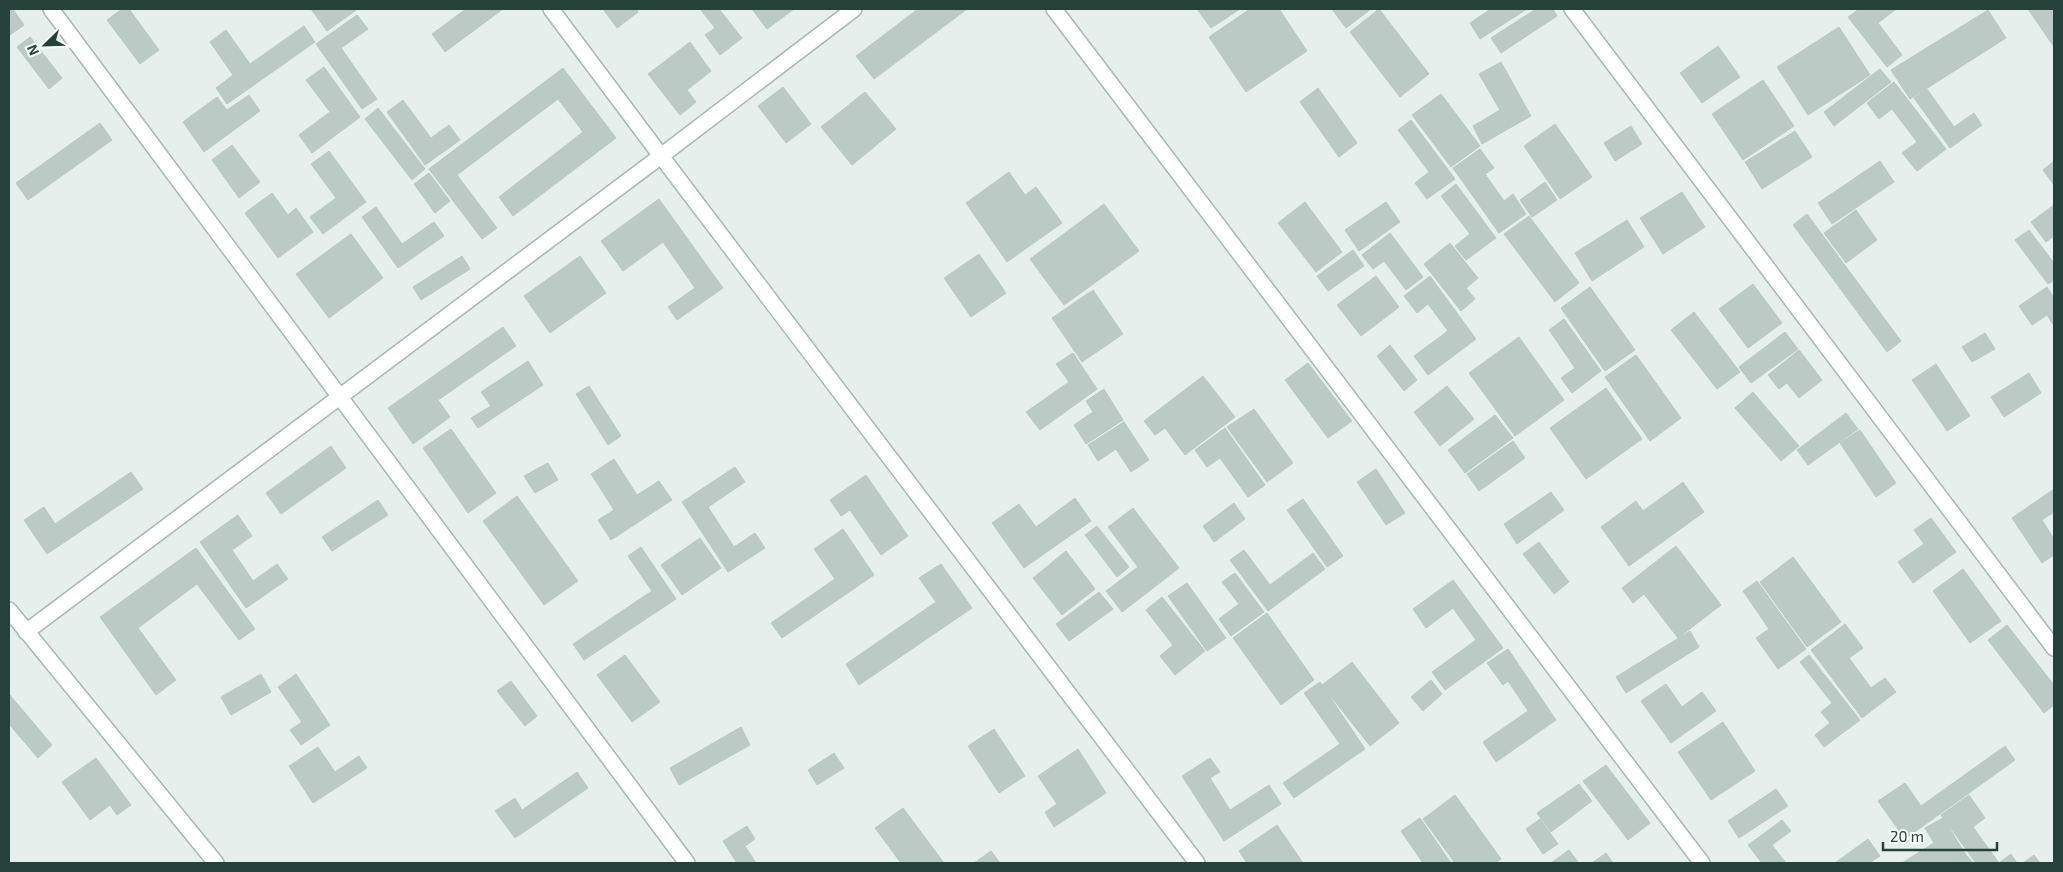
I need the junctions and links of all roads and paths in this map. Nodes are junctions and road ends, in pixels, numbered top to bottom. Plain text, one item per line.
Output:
1 (51, 9) edge
2 (551, 9) edge
3 (854, 9) edge
4 (1054, 9) edge
5 (1572, 9) edge
6 (661, 156) junction
7 (339, 396) junction
8 (9, 610) edge
9 (26, 632) junction
10 (2054, 648) edge
11 (216, 863) edge
12 (687, 863) edge
13 (1197, 863) edge
14 (1702, 863) edge

1 - 7 street
2 - 6 street
3 - 6 street
4 - 14 street
5 - 10 street
6 - 7 street
6 - 13 street
7 - 9 street
7 - 12 street
8 - 9 street
9 - 11 street

